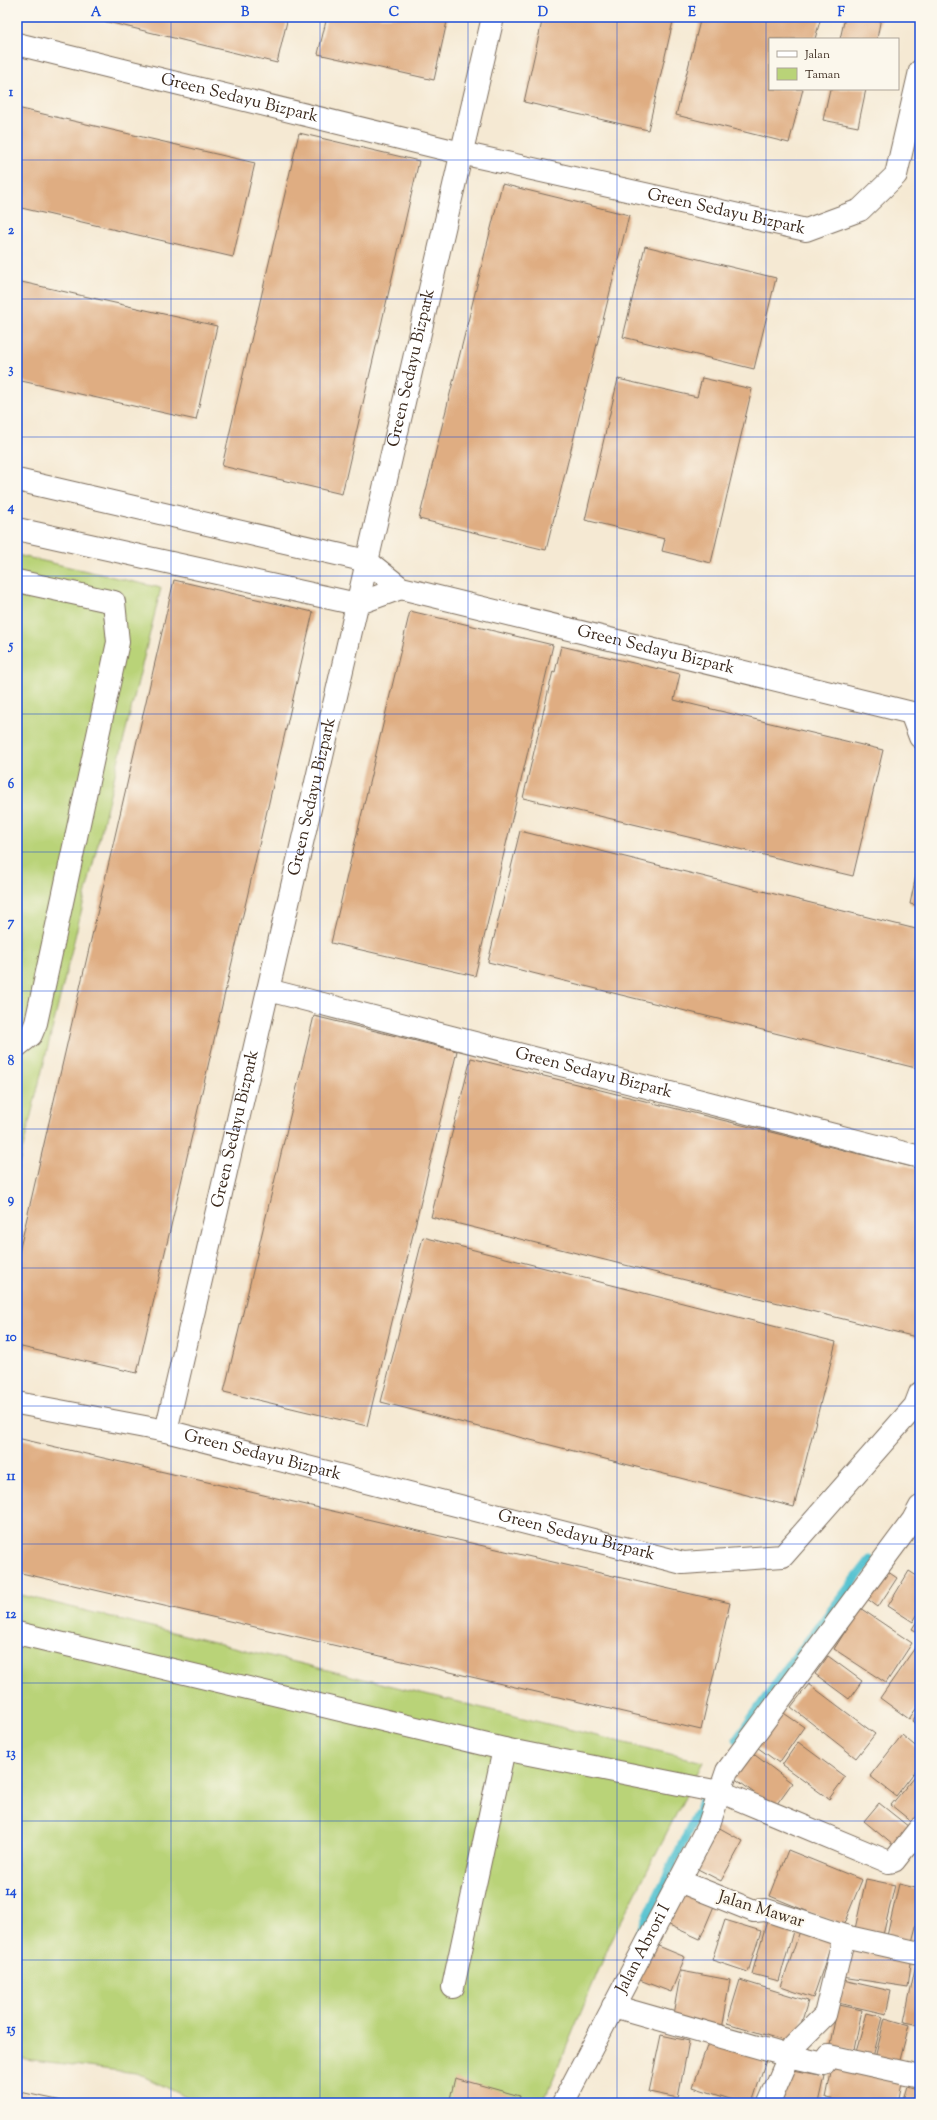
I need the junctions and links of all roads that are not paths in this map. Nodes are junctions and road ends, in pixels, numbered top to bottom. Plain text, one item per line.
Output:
1 (493, 17) edge
2 (17, 44) edge
3 (920, 72) edge
4 (461, 153) junction
5 (17, 480) edge
6 (17, 528) edge
7 (367, 561) junction
8 (17, 581) edge
9 (400, 588) junction
10 (357, 604) junction
11 (915, 714) edge
12 (920, 737) edge
13 (268, 990) junction
14 (17, 1046) edge
15 (920, 1157) edge
16 (920, 1393) edge
17 (17, 1403) edge
18 (166, 1430) junction
19 (920, 1507) edge
20 (17, 1633) edge
21 (504, 1749) junction
22 (717, 1791) junction
23 (920, 1828) edge
24 (679, 1882) junction
25 (844, 1936) junction
26 (920, 1953) edge
27 (453, 1987) dead end
28 (613, 2006) junction
29 (789, 2056) junction
30 (920, 2076) edge
31 (563, 2103) edge
32 (769, 2103) edge

1 - 4 street, Green Sedayu Bizpark
2 - 4 street, Green Sedayu Bizpark
3 - 4 street, Green Sedayu Bizpark
4 - 7 street, Green Sedayu Bizpark
5 - 7 street, Green Sedayu Bizpark
6 - 10 street
7 - 9 street, Green Sedayu Bizpark
7 - 10 street, Green Sedayu Bizpark
8 - 14 street
9 - 10 street
9 - 11 street, Green Sedayu Bizpark
10 - 13 street, Green Sedayu Bizpark
11 - 12 street, Green Sedayu Bizpark
13 - 15 street, Green Sedayu Bizpark
13 - 18 street, Green Sedayu Bizpark
16 - 18 street, Green Sedayu Bizpark
17 - 18 street, Green Sedayu Bizpark
19 - 22 street, Jalan Abrori I
20 - 21 street
21 - 22 street
21 - 27 street
22 - 23 street
22 - 24 street, Jalan Abrori I
24 - 25 street, Jalan Mawar
24 - 28 street, Jalan Abrori I
25 - 26 street, Jalan Mawar
25 - 29 street
28 - 29 street
28 - 31 street, Jalan Abrori I
29 - 30 street
29 - 32 street

